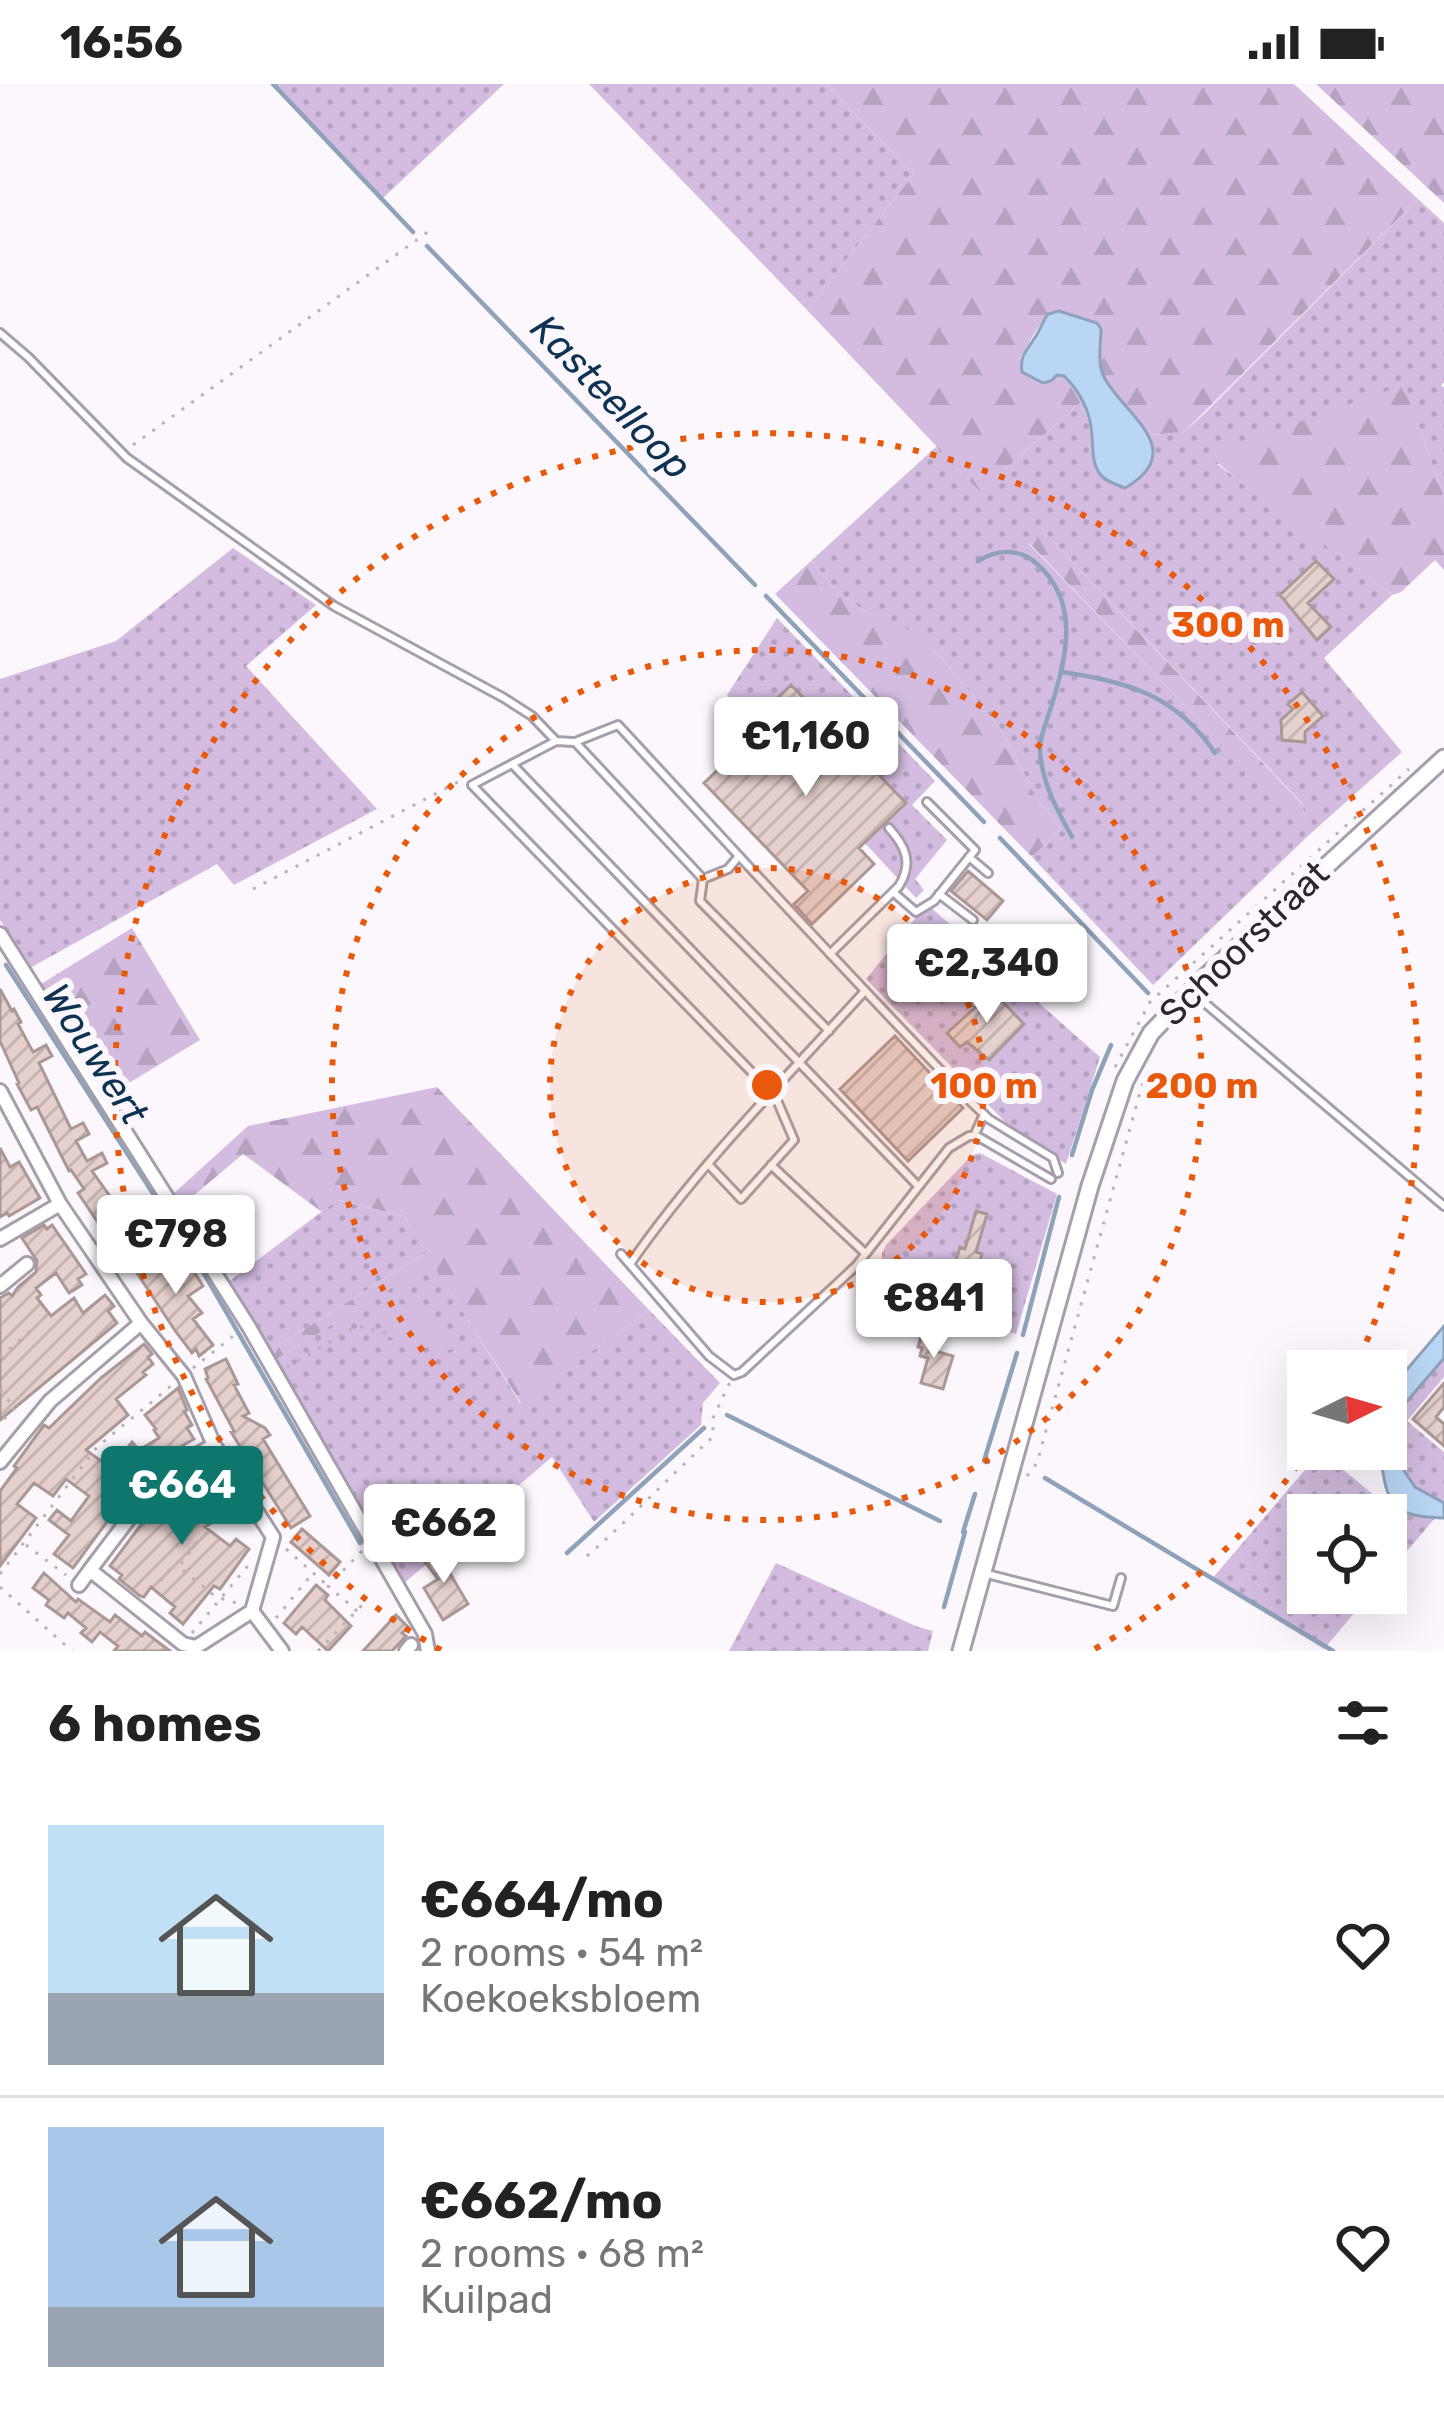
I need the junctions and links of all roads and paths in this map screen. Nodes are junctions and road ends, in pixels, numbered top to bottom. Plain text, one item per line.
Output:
1 (429, 231) dead end
2 (0, 333) edge
3 (122, 453) junction
4 (556, 741) junction
5 (575, 742) junction
6 (1444, 758) edge
7 (513, 765) junction
8 (1409, 769) dead end
9 (472, 785) junction
10 (927, 802) dead end
11 (889, 828) dead end
12 (739, 856) junction
13 (969, 857) junction
14 (988, 873) dead end
15 (704, 879) junction
16 (253, 889) dead end
17 (892, 892) junction
18 (939, 894) junction
19 (973, 920) dead end
20 (0, 934) edge
21 (830, 954) junction
22 (1177, 978) dead end
23 (1191, 991) junction
24 (864, 992) junction
25 (829, 1031) junction
26 (799, 1063) junction
27 (1148, 1064) dead end
28 (0, 1090) edge
29 (772, 1092) junction
30 (984, 1114) junction
31 (974, 1136) junction
32 (709, 1165) junction
33 (771, 1166) junction
34 (918, 1186) junction
35 (60, 1204) junction
36 (1444, 1206) edge
37 (0, 1239) edge
38 (621, 1254) dead end
39 (866, 1254) junction
40 (27, 1264) dead end
41 (630, 1264) junction
42 (0, 1286) edge
43 (141, 1323) junction
44 (37, 1325) dead end
45 (394, 1335) dead end
46 (232, 1336) dead end
47 (0, 1357) edge
48 (275, 1374) junction
49 (734, 1375) junction
50 (184, 1376) junction
51 (0, 1390) edge
52 (0, 1423) edge
53 (214, 1445) junction
54 (0, 1462) edge
55 (1031, 1471) dead end
56 (273, 1537) junction
57 (197, 1542) dead end
58 (370, 1542) junction
59 (587, 1556) dead end
60 (249, 1564) dead end
61 (179, 1567) junction
62 (89, 1570) junction
63 (314, 1573) junction
64 (0, 1574) edge
65 (983, 1574) junction
66 (1121, 1578) dead end
67 (160, 1581) dead end
68 (79, 1585) dead end
69 (328, 1586) junction
70 (0, 1587) edge
71 (222, 1598) junction
72 (364, 1603) dead end
73 (252, 1609) junction
74 (357, 1611) junction
75 (264, 1628) junction
76 (183, 1644) junction
77 (72, 1651) edge
78 (283, 1651) edge
79 (318, 1651) edge
80 (428, 1651) edge
81 (961, 1651) edge

1 - 3 path
2 - 3 lane
3 - 4 lane
4 - 5 lane
4 - 7 lane
5 - 12 lane
5 - 15 lane
6 - 23 street, Schoorstraat
7 - 9 lane
7 - 26 lane
8 - 22 path, Schoorstraat
9 - 16 path
9 - 29 lane
10 - 13 lane
11 - 17 lane
12 - 15 lane
12 - 21 lane
13 - 14 lane
13 - 18 lane
15 - 25 lane
17 - 18 lane
17 - 21 lane
18 - 19 lane
20 - 48 street
21 - 24 lane
23 - 36 lane
23 - 65 street, Schoorstraat
24 - 25 lane
24 - 30 lane
25 - 26 lane
26 - 29 lane
26 - 34 lane
27 - 55 path, Schoorstraat
28 - 35 street
29 - 32 lane
29 - 33 lane
30 - 31 lane
30 - 31 lane
31 - 34 lane
32 - 33 lane
32 - 41 lane
33 - 39 lane
34 - 39 lane
35 - 37 street
35 - 43 street
38 - 41 lane
39 - 49 lane
40 - 42 street
41 - 49 lane
43 - 50 street
43 - 54 street
44 - 47 path
45 - 48 path
46 - 50 path
48 - 58 street
49 - 59 path
50 - 53 street
50 - 64 path
51 - 52 path
53 - 56 street
53 - 62 street
56 - 63 path
56 - 73 street
57 - 61 path
58 - 69 path
58 - 80 street
60 - 71 path
61 - 67 path
61 - 71 path
62 - 68 street
62 - 76 street
63 - 69 path
63 - 75 path
65 - 66 lane
65 - 81 street, Schoorstraat
69 - 74 path
70 - 77 path
71 - 73 path
71 - 76 path
72 - 74 path
73 - 75 street
73 - 76 street
74 - 79 path
75 - 78 street

